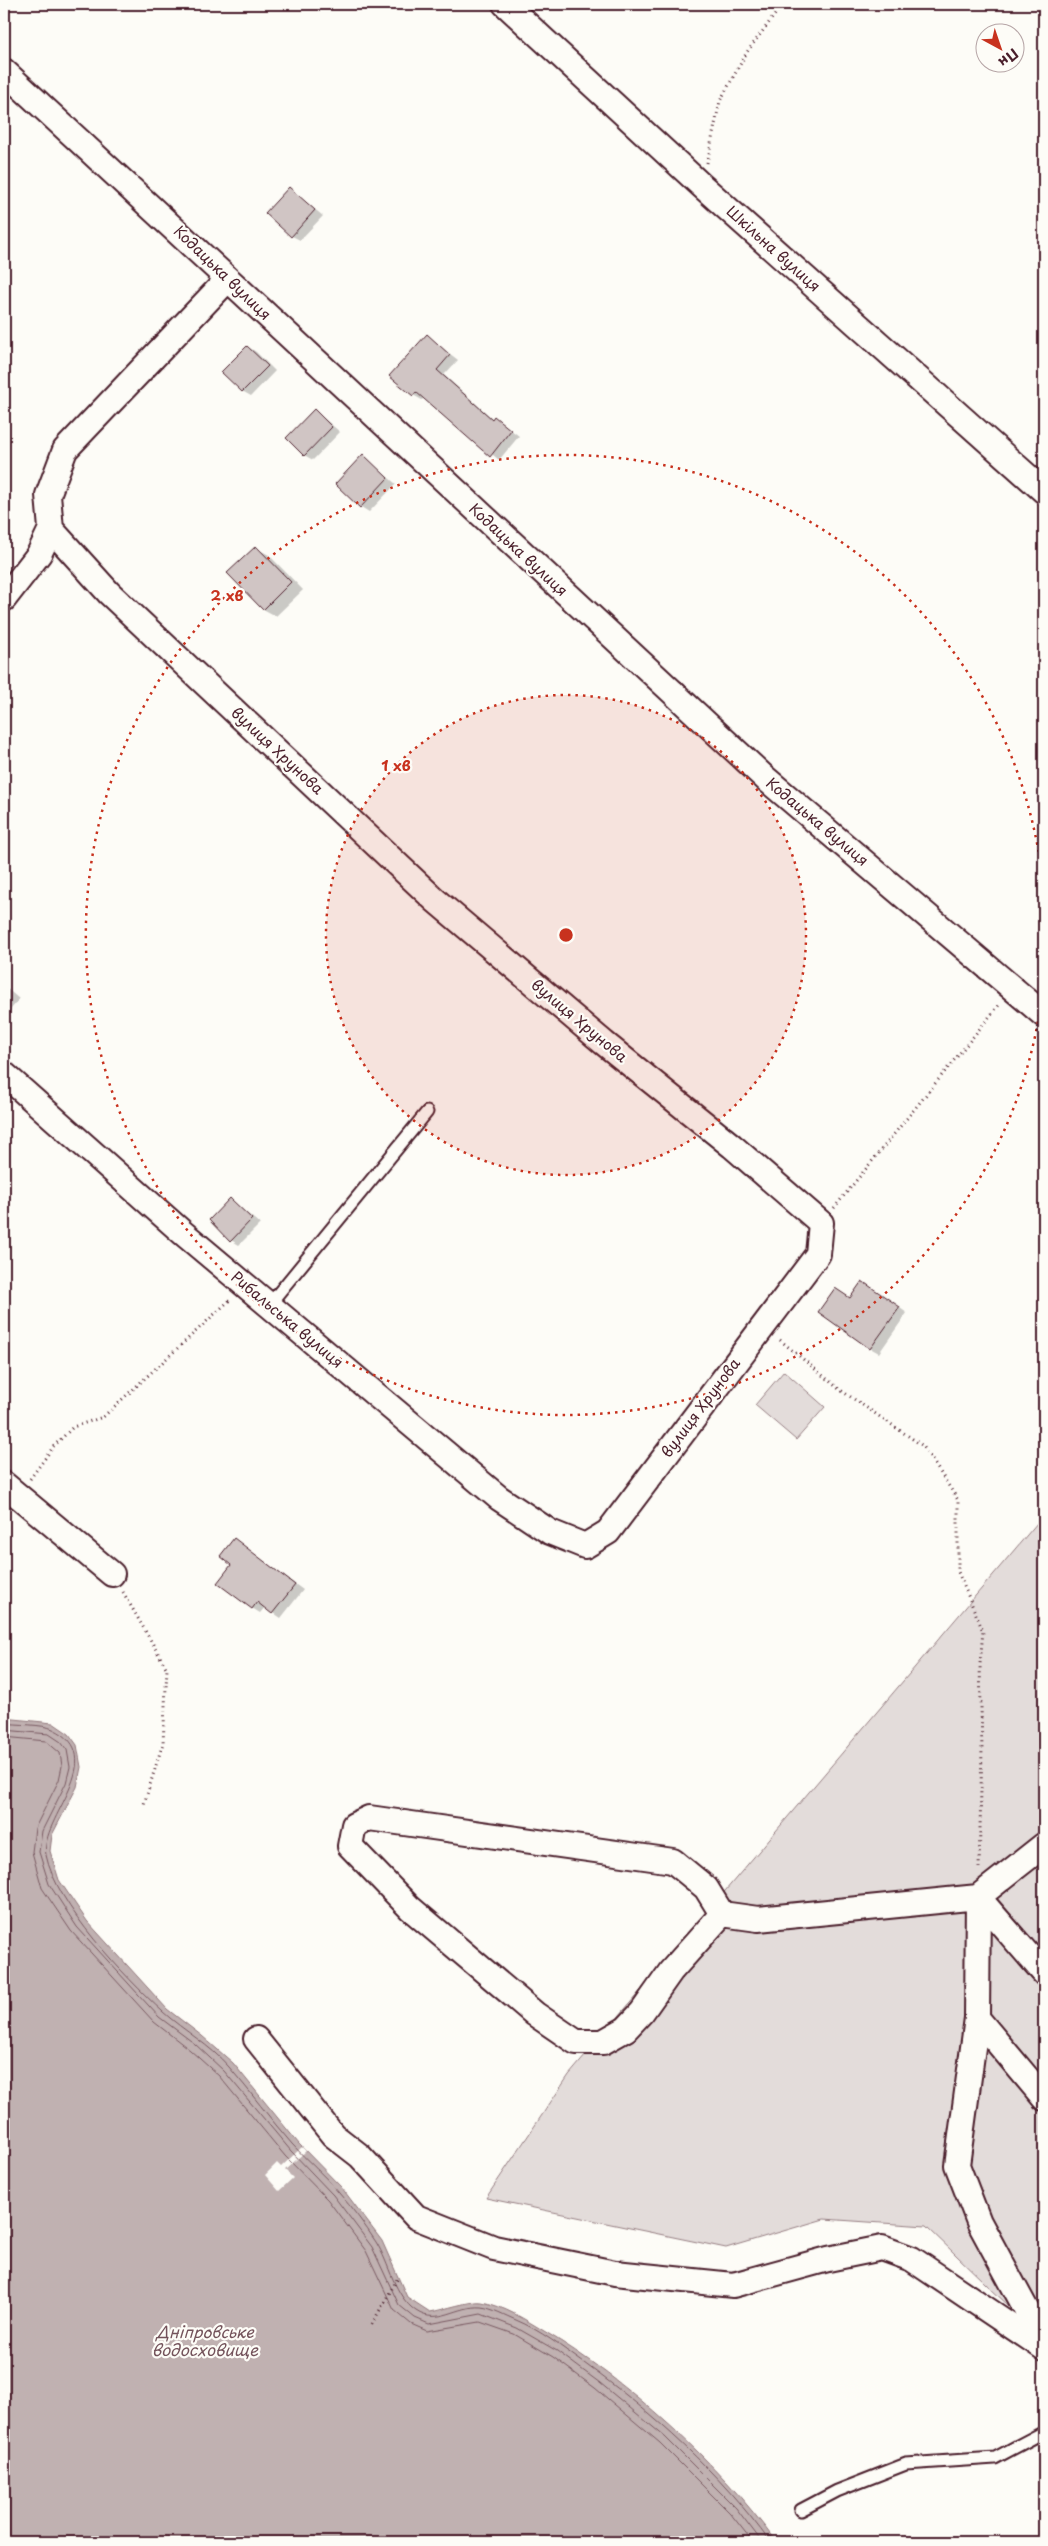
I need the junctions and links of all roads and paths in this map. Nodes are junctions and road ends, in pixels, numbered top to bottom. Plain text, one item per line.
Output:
1 (505, 4) edge
2 (783, 4) edge
3 (4, 71) edge
4 (702, 186) junction
5 (227, 280) junction
6 (1044, 491) edge
7 (51, 529) junction
8 (4, 599) edge
9 (1013, 988) junction
10 (1044, 1015) edge
11 (4, 1074) edge
12 (427, 1112) dead end
13 (821, 1223) junction
14 (245, 1286) junction
15 (268, 1306) junction
16 (763, 1326) junction
17 (10, 1490) edge
18 (585, 1546) joint
19 (112, 1574) joint
20 (144, 1804) dead end
21 (1044, 1845) edge
22 (978, 1897) junction
23 (722, 1914) junction
24 (1044, 1974) edge
25 (977, 2018) junction
26 (256, 2039) dead end
27 (1044, 2098) edge
28 (399, 2276) dead end
29 (372, 2324) dead end
30 (1044, 2342) edge
31 (1044, 2348) edge
32 (1044, 2432) edge
33 (801, 2510) dead end

1 - 4 street, Шкільна вулиця
2 - 4 path
3 - 5 street, Кодацька вулиця
4 - 6 street, Шкільна вулиця
5 - 7 street
5 - 9 street, Кодацька вулиця
7 - 8 street
7 - 13 street, вулиця Хрунова
9 - 10 street, Кодацька вулиця
9 - 13 path
11 - 14 street, Рибальська вулиця
12 - 15 lane
13 - 16 street, вулиця Хрунова
14 - 15 street, Рибальська вулиця
14 - 17 path
15 - 18 street, Рибальська вулиця
16 - 18 street, вулиця Хрунова
16 - 22 path
17 - 19 street
19 - 20 path
21 - 22 street
22 - 23 street
22 - 24 street
22 - 25 street
23 - 23 street
25 - 27 street
25 - 30 street
26 - 31 street
28 - 29 path
32 - 33 lane

